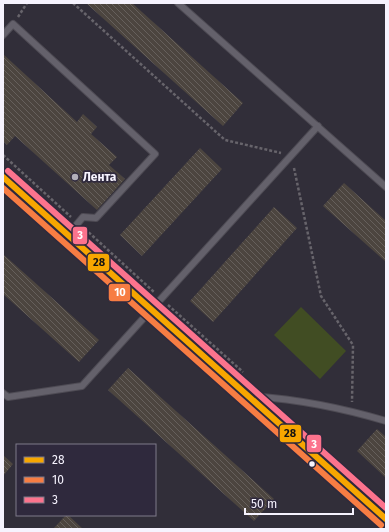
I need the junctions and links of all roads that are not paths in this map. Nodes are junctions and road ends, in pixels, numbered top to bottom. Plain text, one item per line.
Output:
1 (178, 3) edge
2 (3, 35) edge
3 (318, 126) junction
4 (3, 177) edge
5 (386, 187) edge
6 (68, 235) junction
7 (152, 309) junction
8 (3, 393) edge
9 (247, 396) junction
10 (386, 421) edge
11 (386, 519) edge

1 - 3 lane
2 - 6 lane
3 - 5 lane
3 - 7 lane
4 - 6 street
6 - 7 street
7 - 8 lane
7 - 9 street
9 - 10 lane
9 - 11 street

